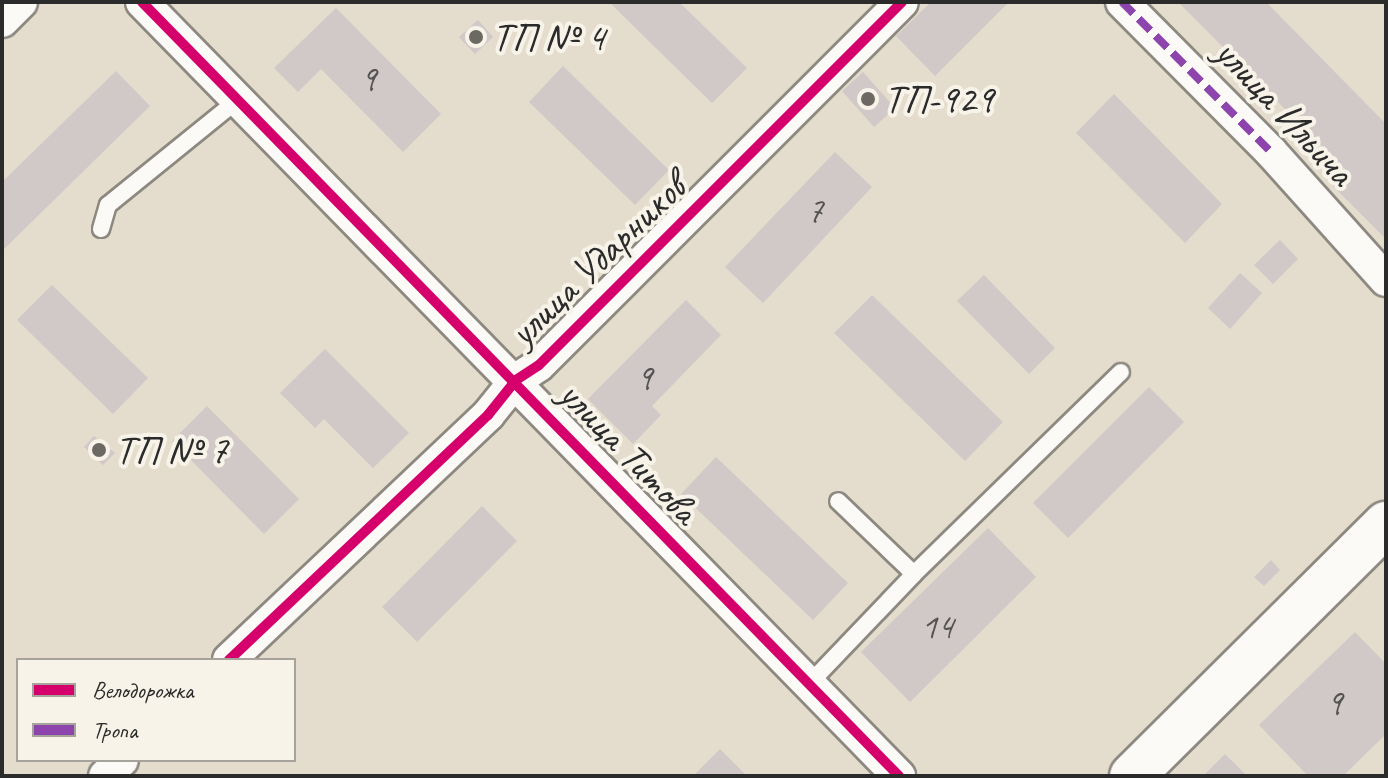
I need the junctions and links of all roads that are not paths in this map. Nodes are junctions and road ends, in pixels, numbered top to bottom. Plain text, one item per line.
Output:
1 (21, 2) edge
2 (142, 2) edge
3 (902, 2) edge
4 (1122, 2) edge
5 (2, 21) edge
6 (239, 99) junction
7 (101, 229) dead end
8 (1386, 280) edge
9 (1121, 372) dead end
10 (516, 380) junction
11 (838, 501) dead end
12 (1386, 524) edge
13 (914, 574) junction
14 (231, 658) edge
15 (808, 685) junction
16 (120, 762) edge
17 (105, 776) edge
18 (899, 776) edge
19 (1132, 776) edge

1 - 5 street
2 - 6 street, улица Титова
3 - 10 street, улица Ударников
4 - 8 street, улица Ильича
6 - 7 lane
6 - 10 street, улица Титова
9 - 13 lane
10 - 14 street, улица Ударников
10 - 15 street, улица Титова
11 - 13 lane
12 - 19 street
13 - 15 lane
15 - 18 street, улица Титова
16 - 17 street

